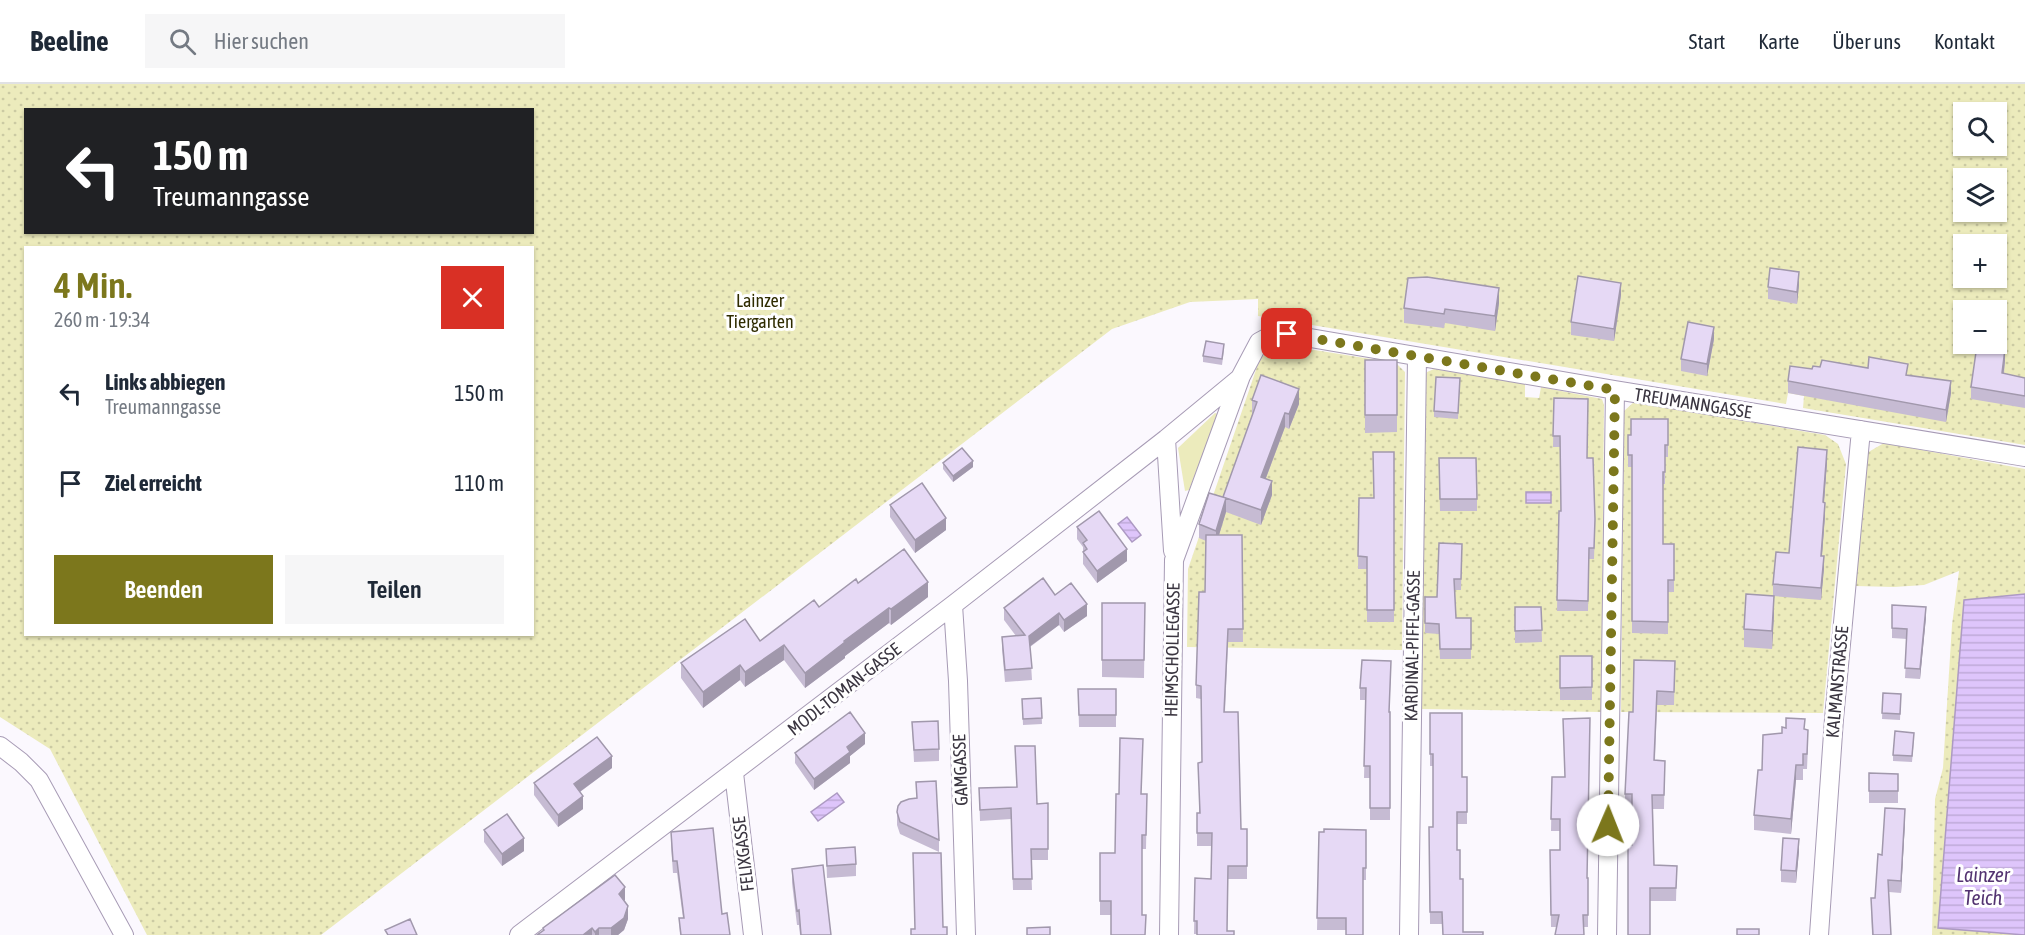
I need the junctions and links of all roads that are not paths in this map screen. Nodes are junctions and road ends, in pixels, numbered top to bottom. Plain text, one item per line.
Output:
1 (1418, 357) junction
2 (1241, 376) junction
3 (1615, 390) junction
4 (1861, 430) junction
5 (1166, 439) junction
6 (2025, 457) edge
7 (1174, 560) junction
8 (953, 605) junction
9 (0, 746) edge
10 (734, 773) junction
11 (124, 935) edge
12 (519, 935) edge
13 (753, 935) edge
14 (966, 935) edge
15 (1169, 935) edge
16 (1409, 935) edge
17 (1607, 935) edge
18 (1819, 935) edge

1 - 2 street, TREUMANNGASSE
1 - 3 street, TREUMANNGASSE
1 - 16 street, KARDINAL-PIFFL-GASSE
2 - 5 street, MODL-TOMAN-GASSE
2 - 7 street, HEIMSCHOLLEGASSE
3 - 4 street, TREUMANNGASSE
3 - 17 street
4 - 6 street, TREUMANNGASSE
4 - 18 street, KALMANSTRASSE
5 - 7 street
5 - 8 street, MODL-TOMAN-GASSE
7 - 15 street, HEIMSCHOLLEGASSE
8 - 10 street, MODL-TOMAN-GASSE
8 - 14 street, GAMGASSE
9 - 11 street
10 - 12 street, MODL-TOMAN-GASSE
10 - 13 street, FELIXGASSE

